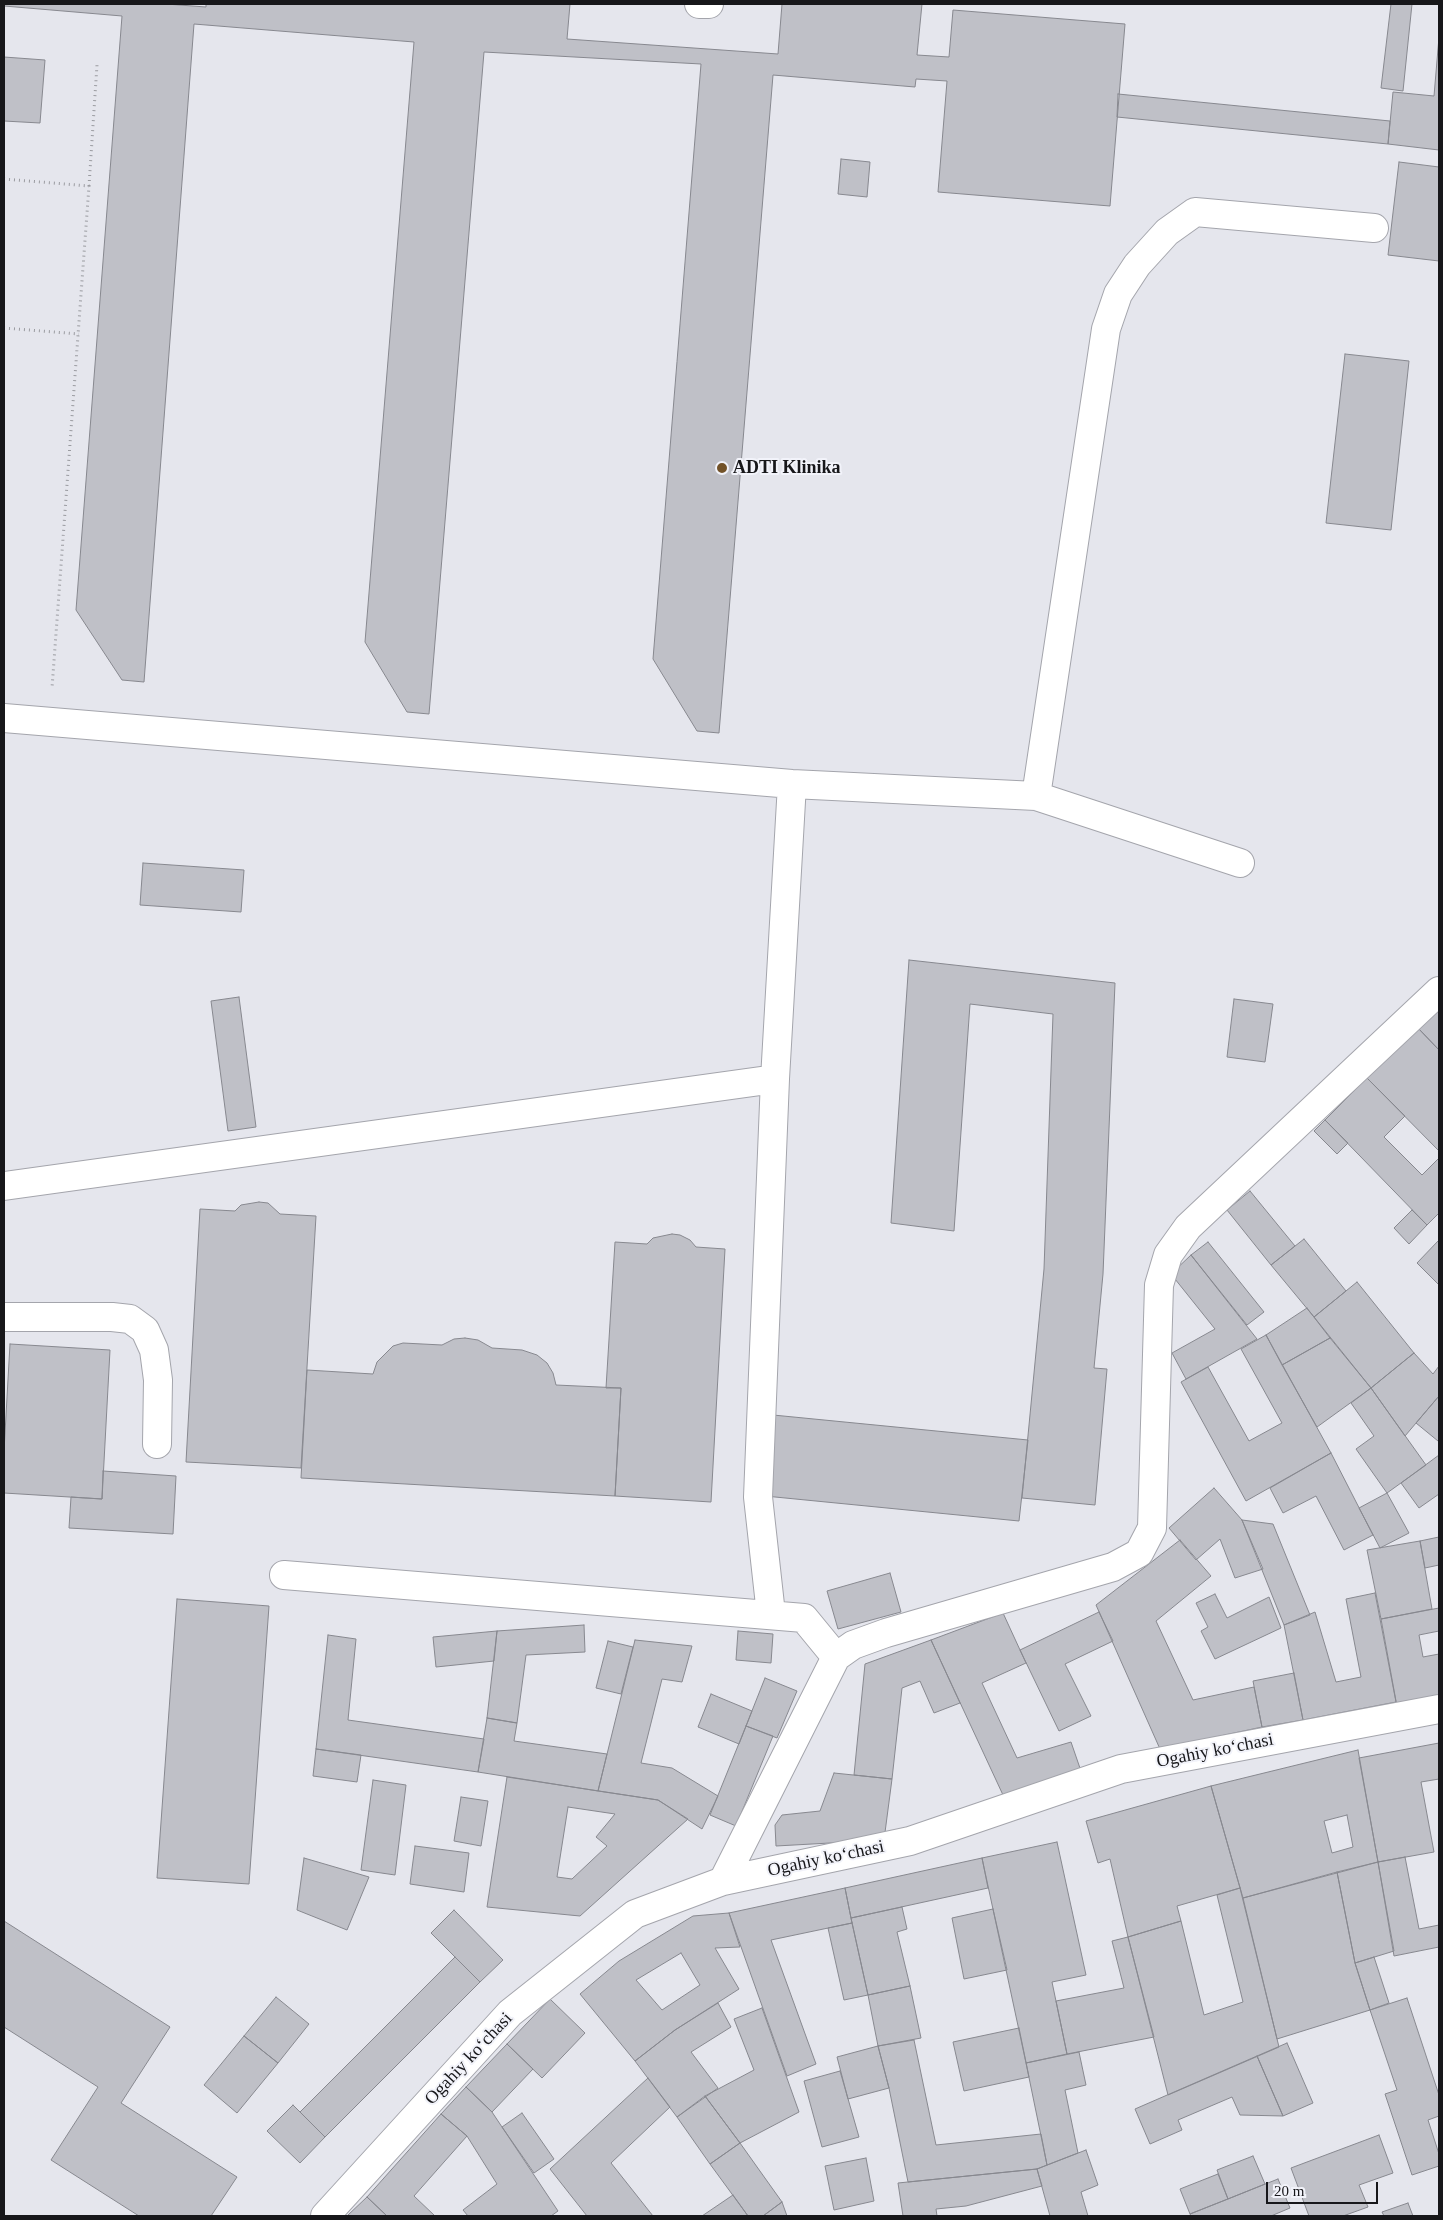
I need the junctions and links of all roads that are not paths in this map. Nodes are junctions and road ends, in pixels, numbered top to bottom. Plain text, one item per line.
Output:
1 (699, 4) edge
2 (708, 4) edge
3 (1374, 228) dead end
4 (4, 718) edge
5 (792, 784) junction
6 (1036, 796) junction
7 (1240, 863) dead end
8 (1439, 990) edge
9 (775, 1079) junction
10 (4, 1186) edge
11 (4, 1317) edge
12 (157, 1444) dead end
13 (284, 1575) dead end
14 (771, 1614) junction
15 (836, 1657) junction
16 (1439, 1709) edge
17 (723, 1881) junction
18 (325, 2216) edge

1 - 2 street
3 - 6 street
4 - 5 street
5 - 6 street
5 - 9 street
6 - 7 street
8 - 15 street
9 - 10 street
9 - 14 street
11 - 12 street
13 - 14 street
14 - 15 street
15 - 17 street
16 - 17 street, Ogahiy koʻchasi
17 - 18 street, Ogahiy koʻchasi

